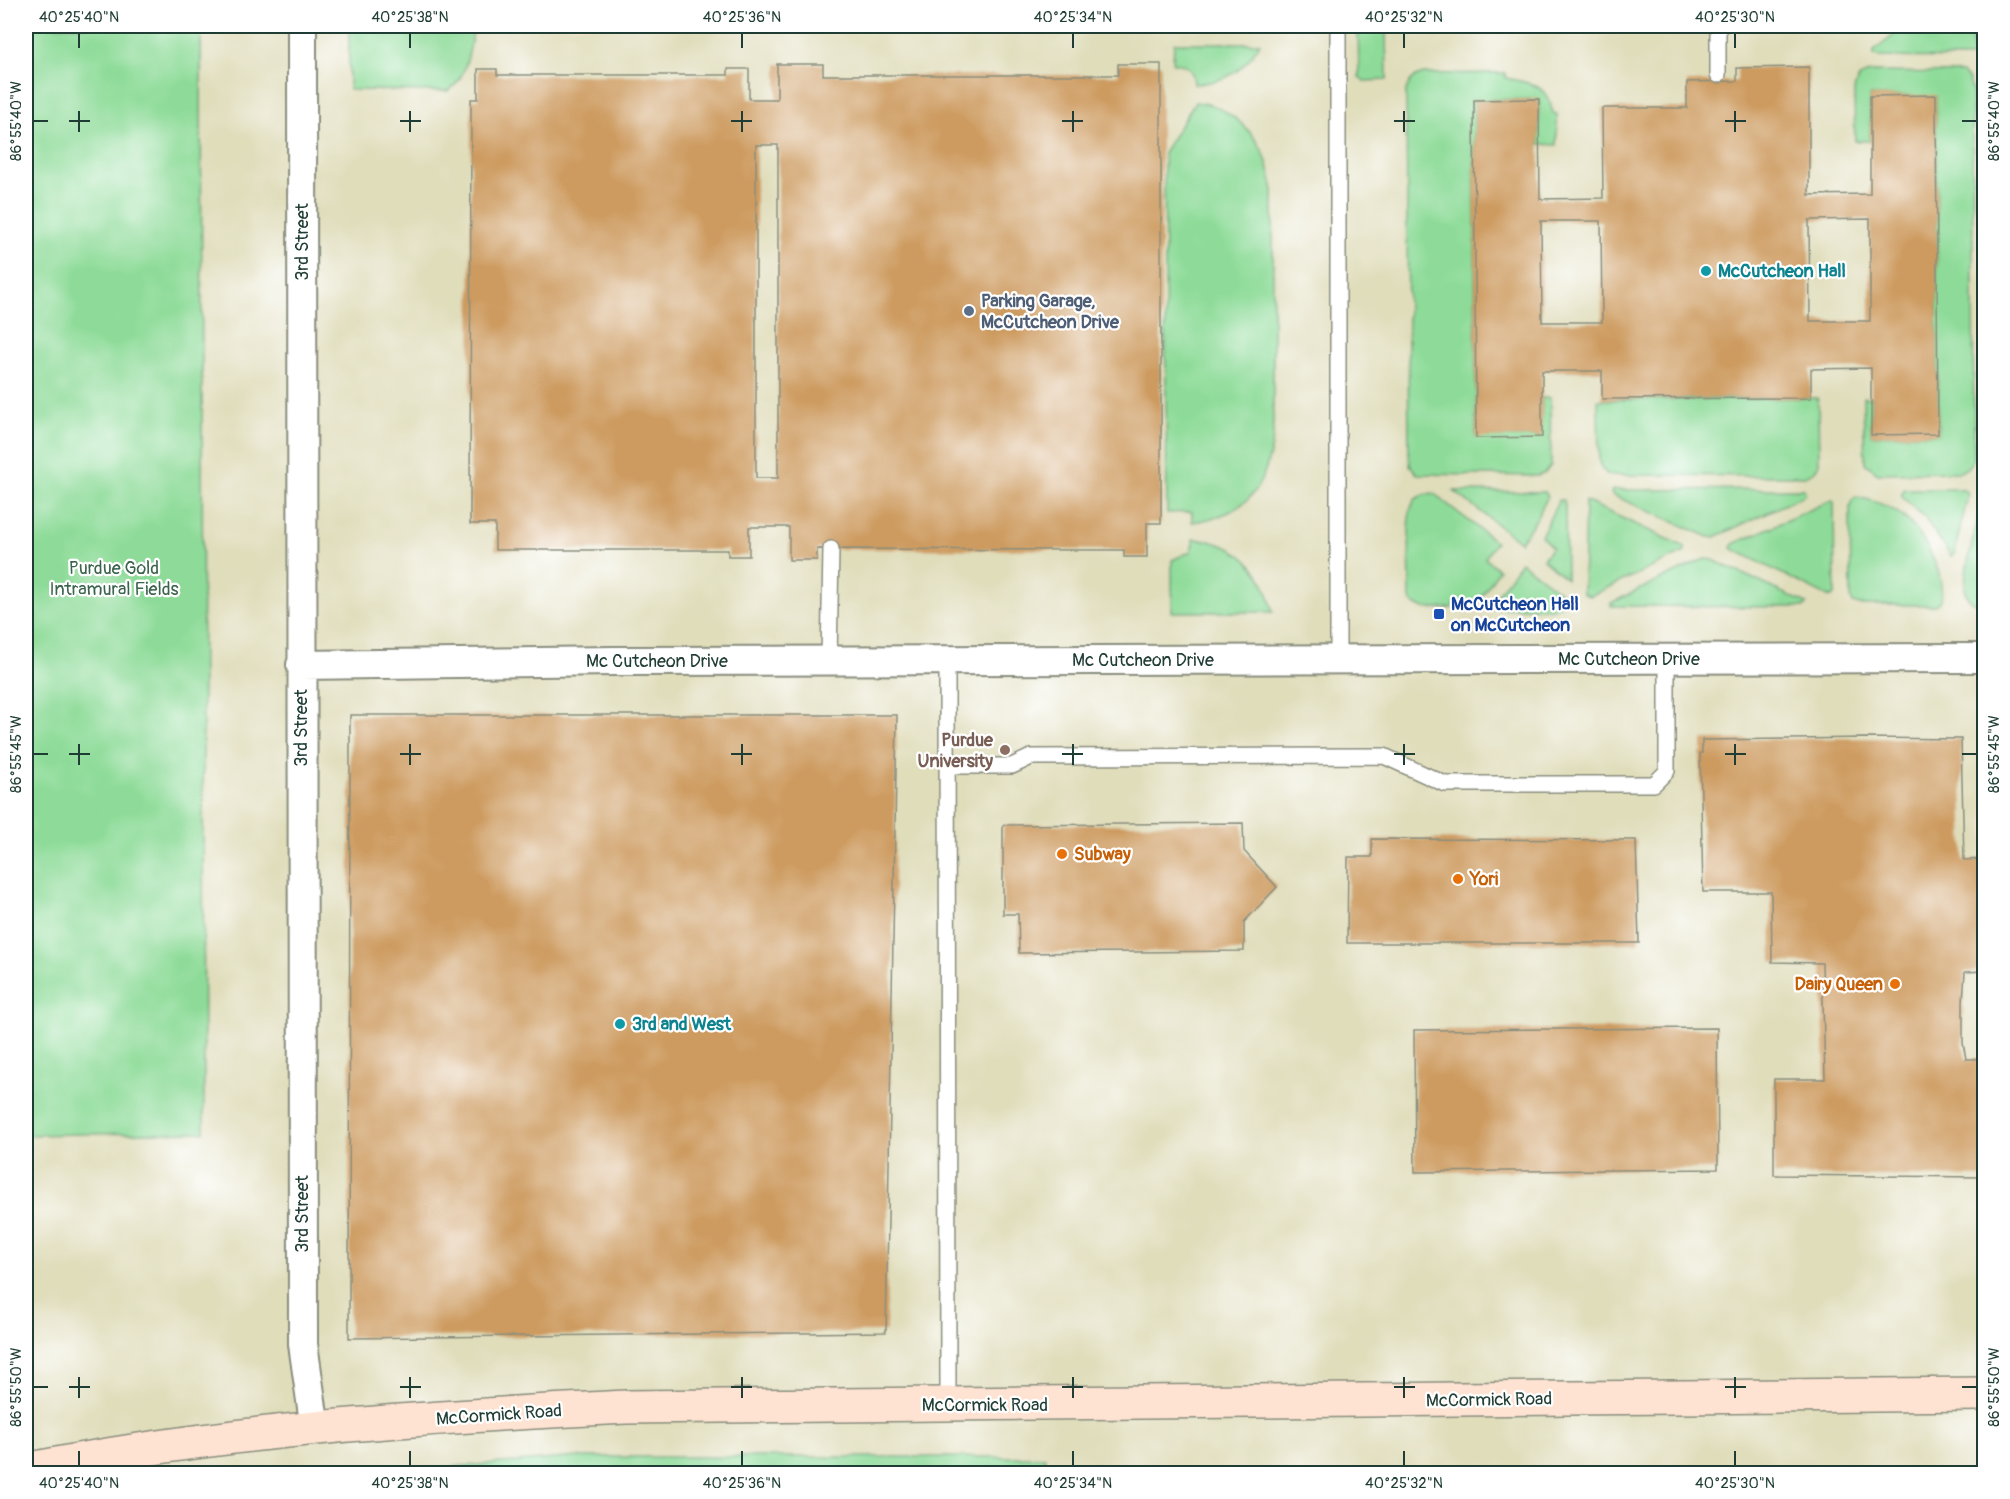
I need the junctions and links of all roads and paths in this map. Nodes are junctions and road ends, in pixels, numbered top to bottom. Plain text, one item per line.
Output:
1 (302, 26) edge
2 (1338, 26) edge
3 (1718, 26) edge
4 (1718, 75) dead end
5 (831, 549) dead end
6 (1984, 658) edge
7 (1667, 659) junction
8 (946, 660) junction
9 (1338, 660) junction
10 (829, 661) junction
11 (301, 665) junction
12 (947, 766) junction
13 (1984, 1394) edge
14 (948, 1405) junction
15 (315, 1429) junction
16 (26, 1470) edge

1 - 11 street, 3rd Street
2 - 9 lane
3 - 4 lane
5 - 10 lane
6 - 7 street, Mc Cutcheon Drive
7 - 9 street, Mc Cutcheon Drive
7 - 12 lane
8 - 9 street, Mc Cutcheon Drive
8 - 10 street, Mc Cutcheon Drive
8 - 12 lane
10 - 11 street, Mc Cutcheon Drive
11 - 15 street, 3rd Street
12 - 14 lane
13 - 14 street, McCormick Road
14 - 15 street, McCormick Road
15 - 16 street, McCormick Road

